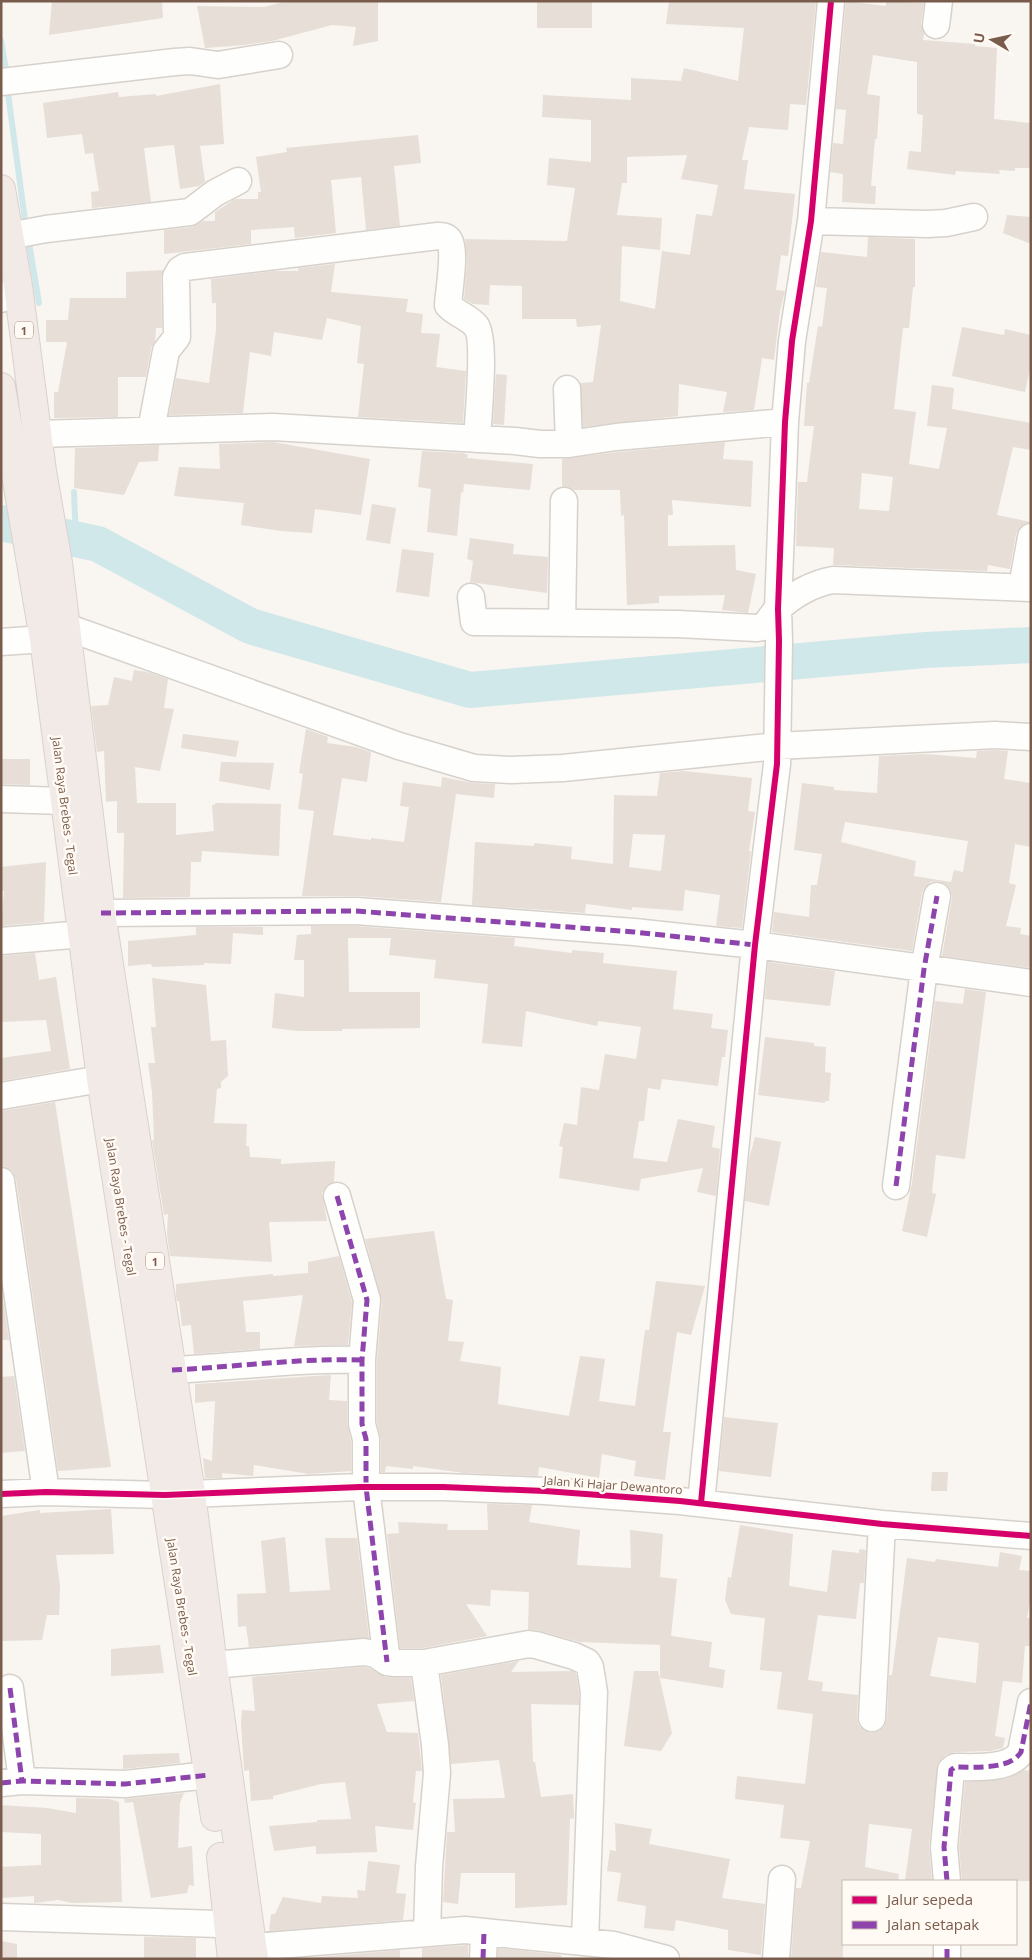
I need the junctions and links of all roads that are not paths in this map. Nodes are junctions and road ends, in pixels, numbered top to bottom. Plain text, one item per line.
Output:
1 (831, 1) edge
2 (279, 55) dead end
3 (14, 81) edge
4 (238, 181) dead end
5 (1, 189) edge
6 (974, 217) dead end
7 (811, 221) junction
8 (14, 235) junction
9 (10, 293) edge
10 (567, 389) dead end
11 (2, 403) edge
12 (785, 422) junction
13 (37, 423) junction
14 (151, 430) junction
15 (477, 439) junction
16 (569, 444) junction
17 (564, 501) dead end
18 (1031, 537) edge
19 (46, 567) junction
20 (1026, 588) edge
21 (471, 597) dead end
22 (778, 609) junction
23 (562, 623) junction
24 (55, 633) junction
25 (1, 642) edge
26 (1031, 737) edge
27 (778, 738) junction
28 (1, 799) edge
29 (64, 800) junction
30 (938, 896) dead end
31 (101, 912) junction
32 (83, 934) junction
33 (1, 941) edge
34 (755, 945) junction
35 (924, 969) junction
36 (1031, 983) edge
37 (101, 1079) junction
38 (1, 1096) edge
39 (1, 1181) edge
40 (896, 1186) dead end
41 (337, 1196) dead end
42 (7, 1262) edge
43 (362, 1360) junction
44 (172, 1370) junction
45 (366, 1487) junction
46 (46, 1492) junction
47 (1, 1494) edge
48 (178, 1494) junction
49 (701, 1503) junction
50 (882, 1524) junction
51 (1031, 1536) edge
52 (387, 1662) junction
53 (424, 1662) junction
54 (213, 1665) junction
55 (10, 1688) dead end
56 (1031, 1702) edge
57 (872, 1718) dead end
58 (209, 1776) junction
59 (12, 1782) edge
60 (782, 1879) dead end
61 (947, 1880) edge
62 (1, 1917) edge
63 (484, 1932) junction
64 (427, 1933) junction
65 (243, 1943) edge
66 (947, 1945) edge
67 (595, 1947) edge
68 (483, 1959) edge
69 (666, 1959) edge
70 (776, 1959) edge
71 (947, 1959) edge

1 - 7 street
2 - 3 street
4 - 8 street
5 - 8 highway, 1
6 - 7 street
7 - 12 street
8 - 9 highway, 1
9 - 13 highway, 1
10 - 16 street
11 - 13 street
11 - 19 highway, Jalan Raya Brebes - Tegal / 1
12 - 16 street
12 - 22 street
13 - 14 street
13 - 19 highway, Jalan Raya Brebes - Tegal / 1
14 - 15 street
14 - 15 street
15 - 16 street
17 - 23 street
18 - 20 street
19 - 24 highway, Jalan Raya Brebes - Tegal / 1
20 - 22 street
21 - 23 street
22 - 23 street
22 - 27 street
24 - 25 street
24 - 27 street
24 - 29 highway, Jalan Raya Brebes - Tegal / 1
24 - 31 highway, Jalan Raya Brebes - Tegal / 1
26 - 27 street
27 - 34 street
28 - 29 street
29 - 32 highway, Jalan Raya Brebes - Tegal / 1
30 - 35 street
31 - 34 street
31 - 44 highway, Jalan Raya Brebes - Tegal / 1
32 - 33 street
32 - 37 highway, Jalan Raya Brebes - Tegal / 1
34 - 35 street
34 - 49 street
35 - 36 street
35 - 40 street
37 - 38 street
37 - 48 highway, Jalan Raya Brebes - Tegal / 1
39 - 42 street
41 - 43 street
42 - 46 street
43 - 44 street
43 - 45 street
44 - 48 highway, Jalan Raya Brebes - Tegal / 1
45 - 48 street, Jalan Ki Hajar Dewantoro
45 - 49 street, Jalan Ki Hajar Dewantoro
45 - 52 street
46 - 47 street, Jalan Ki Hajar Dewantoro
46 - 48 street, Jalan Ki Hajar Dewantoro
48 - 54 highway, Jalan Raya Brebes - Tegal / 1
48 - 58 highway, Jalan Raya Brebes - Tegal / 1
49 - 50 street, Jalan Ki Hajar Dewantoro
50 - 51 street, Jalan Ki Hajar Dewantoro
50 - 57 street
52 - 53 street
52 - 54 street
53 - 64 street
53 - 67 street
54 - 65 highway, Jalan Raya Brebes - Tegal / 1
55 - 59 street
56 - 61 street
58 - 59 street
58 - 65 highway, Jalan Raya Brebes - Tegal / 1
60 - 70 street
62 - 65 street
63 - 64 street
63 - 67 street
63 - 68 street
64 - 65 street
66 - 71 street
67 - 69 street

